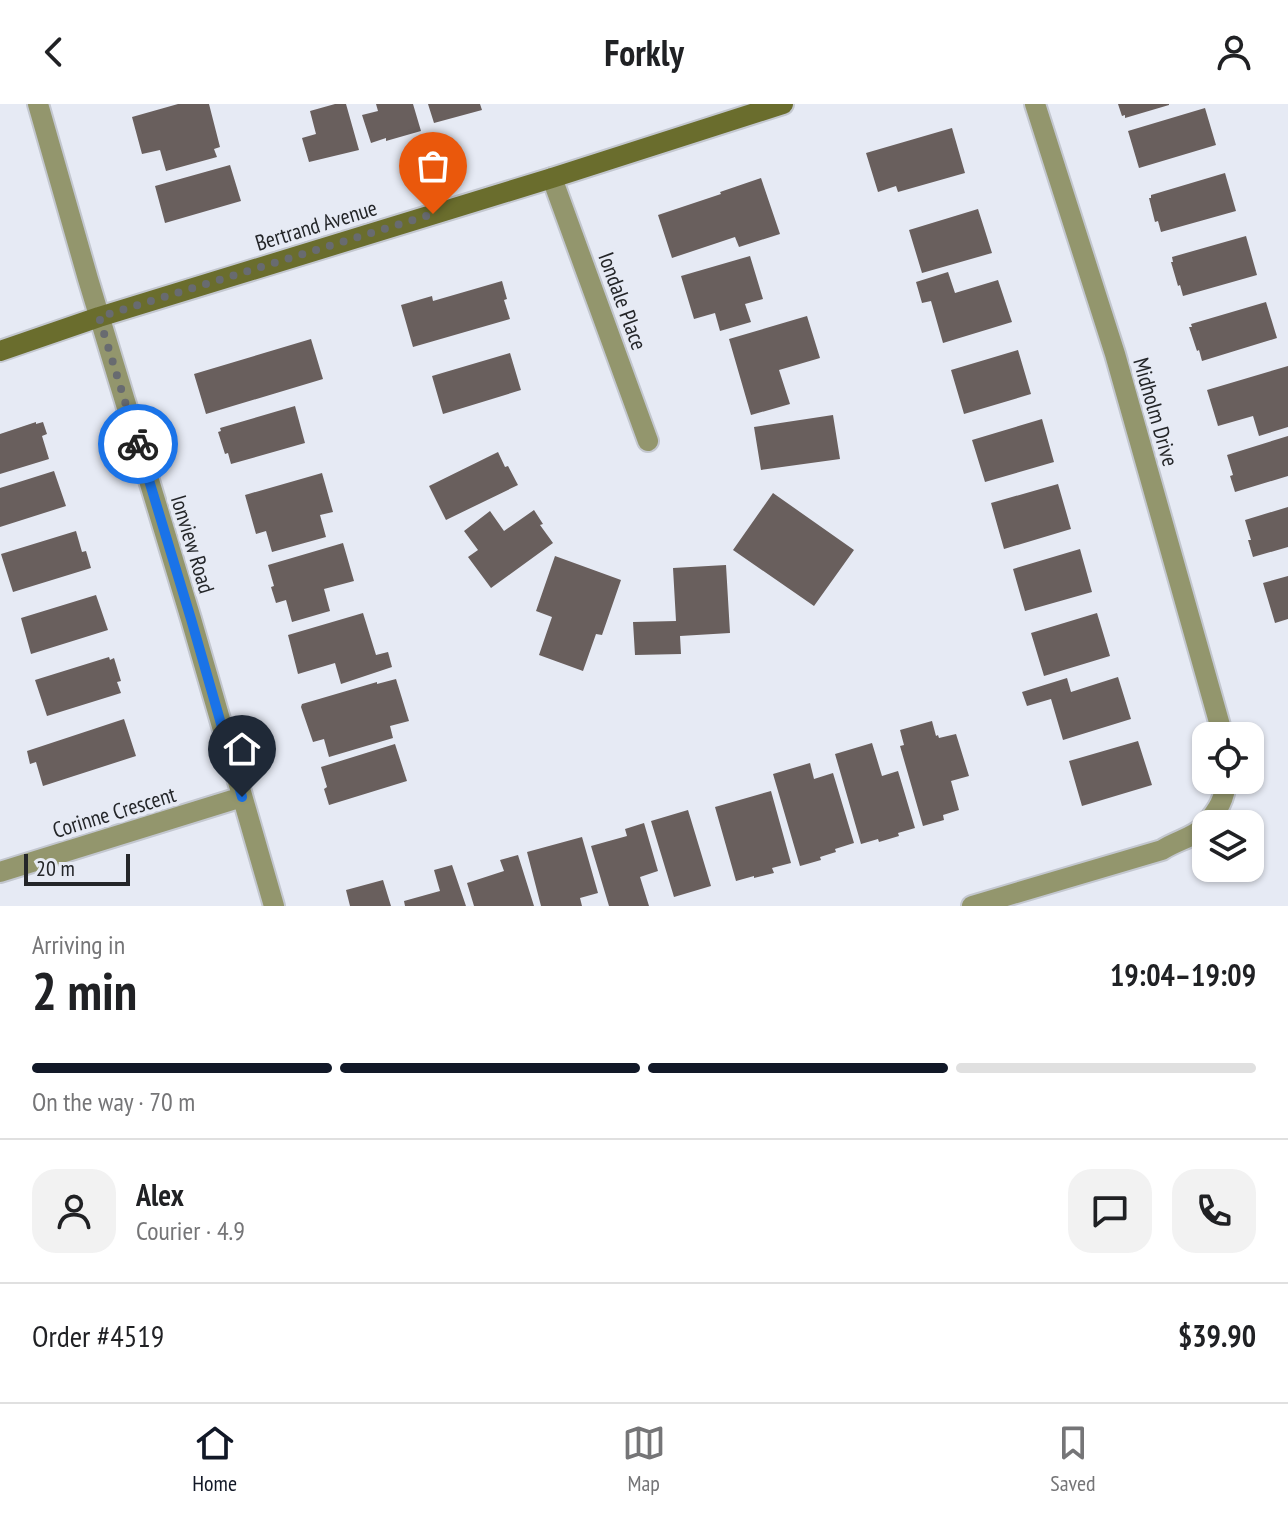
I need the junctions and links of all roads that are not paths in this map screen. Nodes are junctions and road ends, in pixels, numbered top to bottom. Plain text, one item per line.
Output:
1 (38, 104) edge
2 (783, 104) edge
3 (1035, 104) edge
4 (552, 178) junction
5 (99, 317) junction
6 (0, 351) edge
7 (648, 441) dead end
8 (1219, 722) edge
9 (242, 797) junction
10 (1192, 834) edge
11 (0, 872) edge
12 (274, 906) edge
13 (972, 906) edge

1 - 5 street, Ionview Road
2 - 4 street, Bertrand Avenue
3 - 8 street, Midholm Drive
4 - 5 street, Bertrand Avenue
4 - 7 street, Iondale Place
5 - 6 street, Bertrand Avenue
5 - 9 street, Ionview Road
9 - 11 street, Corinne Crescent
9 - 12 street, Ionview Road
10 - 13 street

